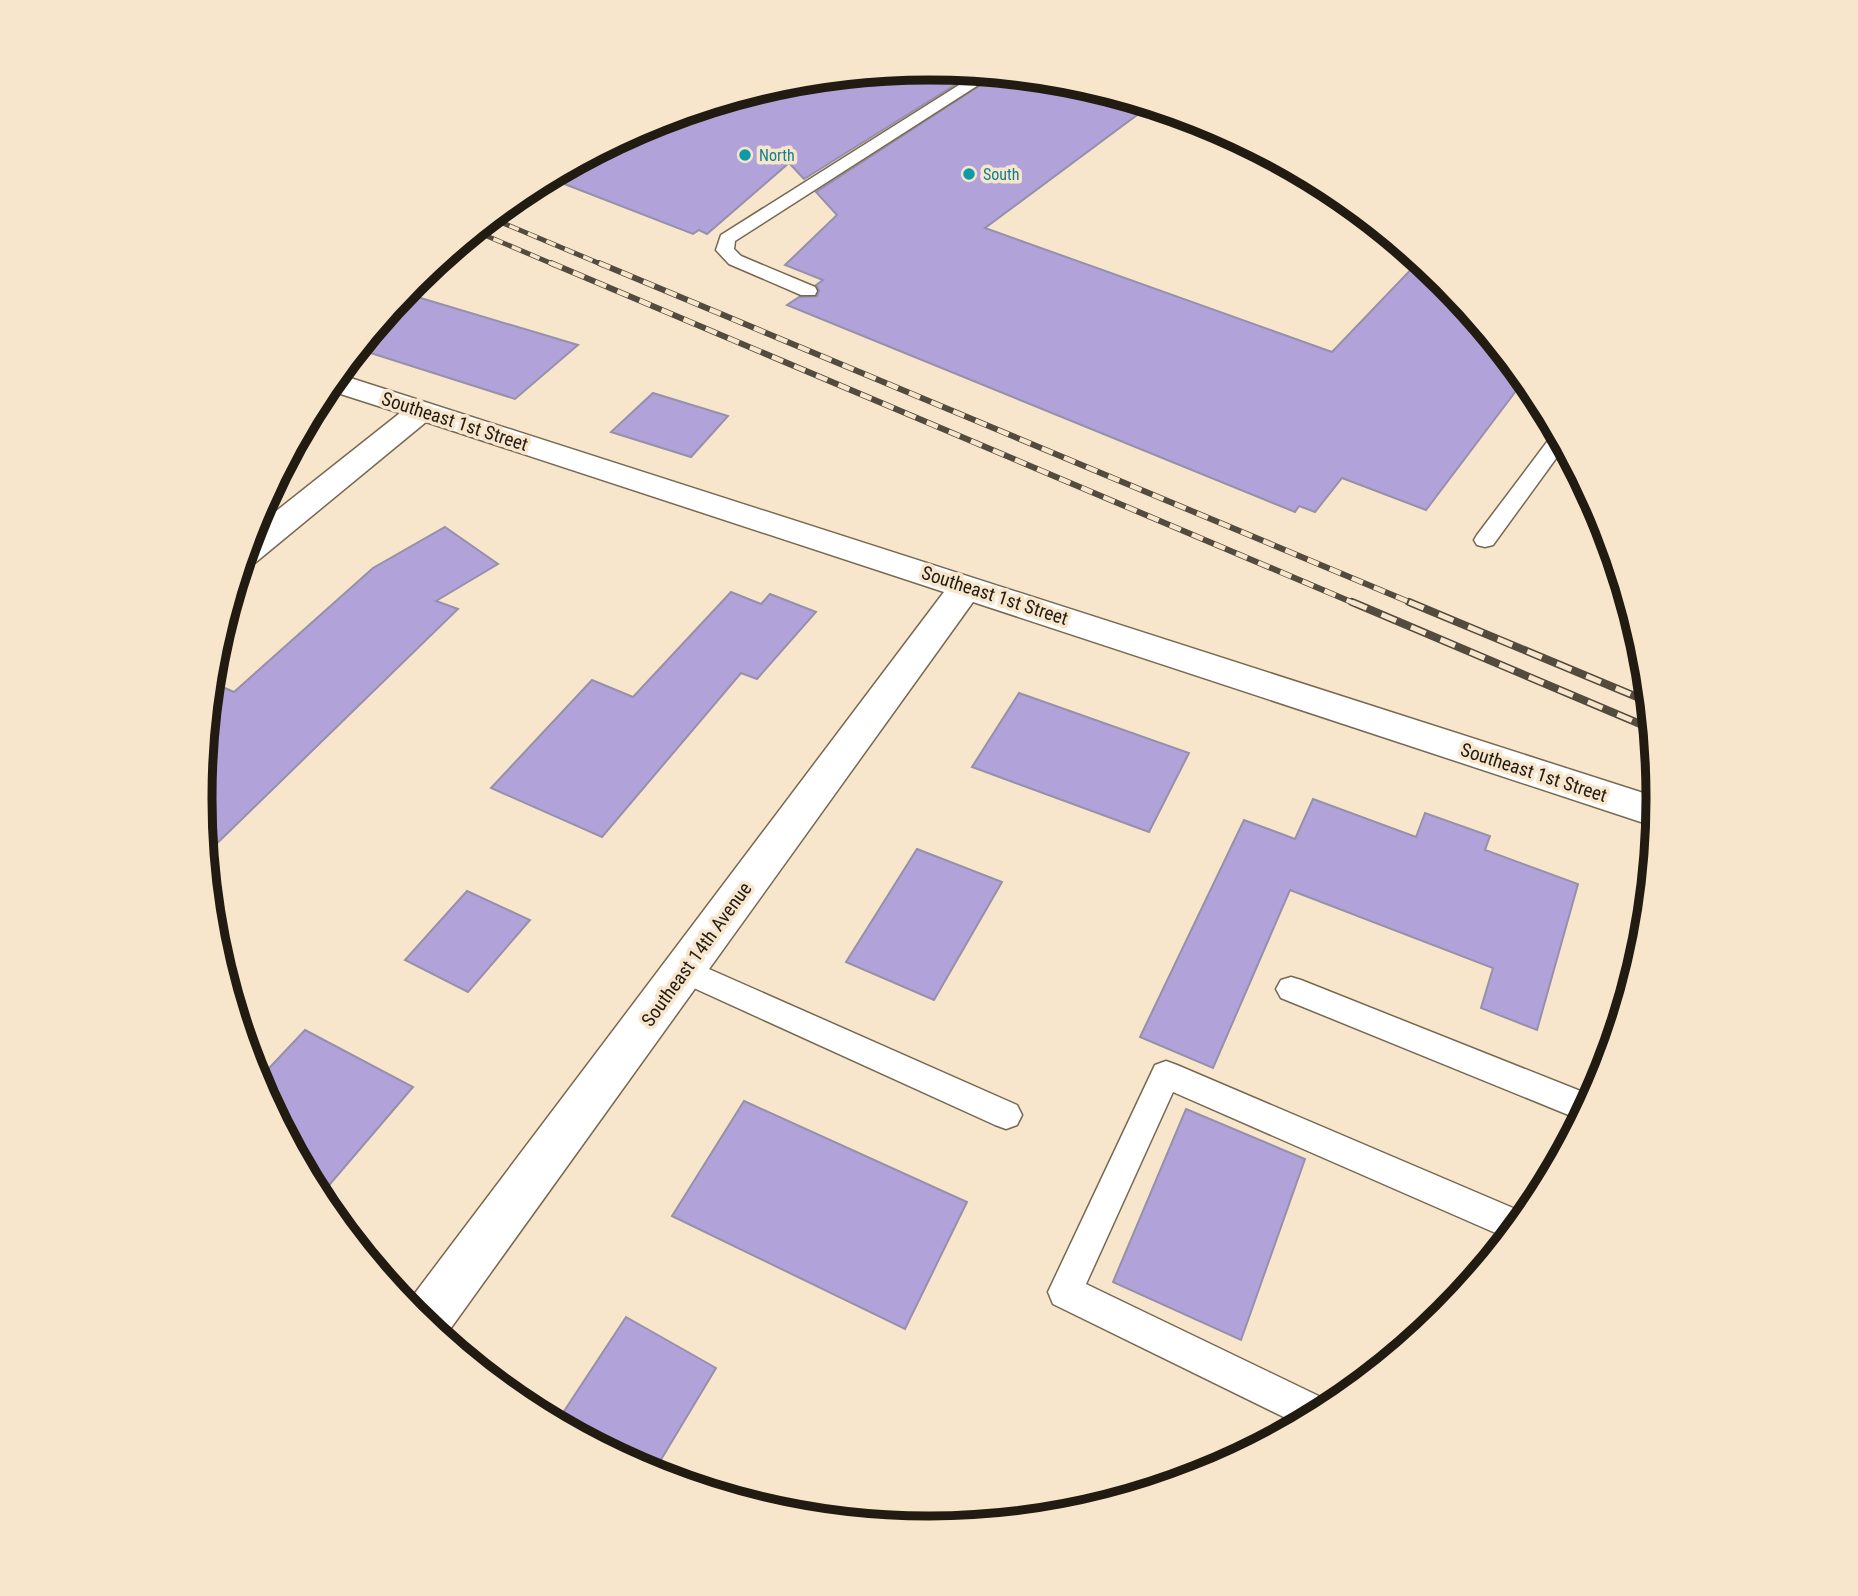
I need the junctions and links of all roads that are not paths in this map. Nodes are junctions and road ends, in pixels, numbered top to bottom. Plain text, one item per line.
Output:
1 (974, 82) edge
2 (808, 291) dead end
3 (343, 385) edge
4 (422, 410) junction
5 (1554, 447) edge
6 (1485, 540) dead end
7 (259, 542) edge
8 (967, 586) junction
9 (1646, 808) edge
10 (684, 970) junction
11 (1291, 989) dead end
12 (1578, 1104) edge
13 (1006, 1115) dead end
14 (1508, 1222) edge
15 (431, 1313) edge
16 (1304, 1409) edge

1 - 2 lane
3 - 4 street, Southeast 1st Street
4 - 7 street
4 - 8 street, Southeast 1st Street
5 - 6 lane
8 - 9 street, Southeast 1st Street
8 - 10 street, Southeast 14th Avenue
10 - 13 lane
10 - 15 street, Southeast 14th Avenue
11 - 12 lane
14 - 16 lane

